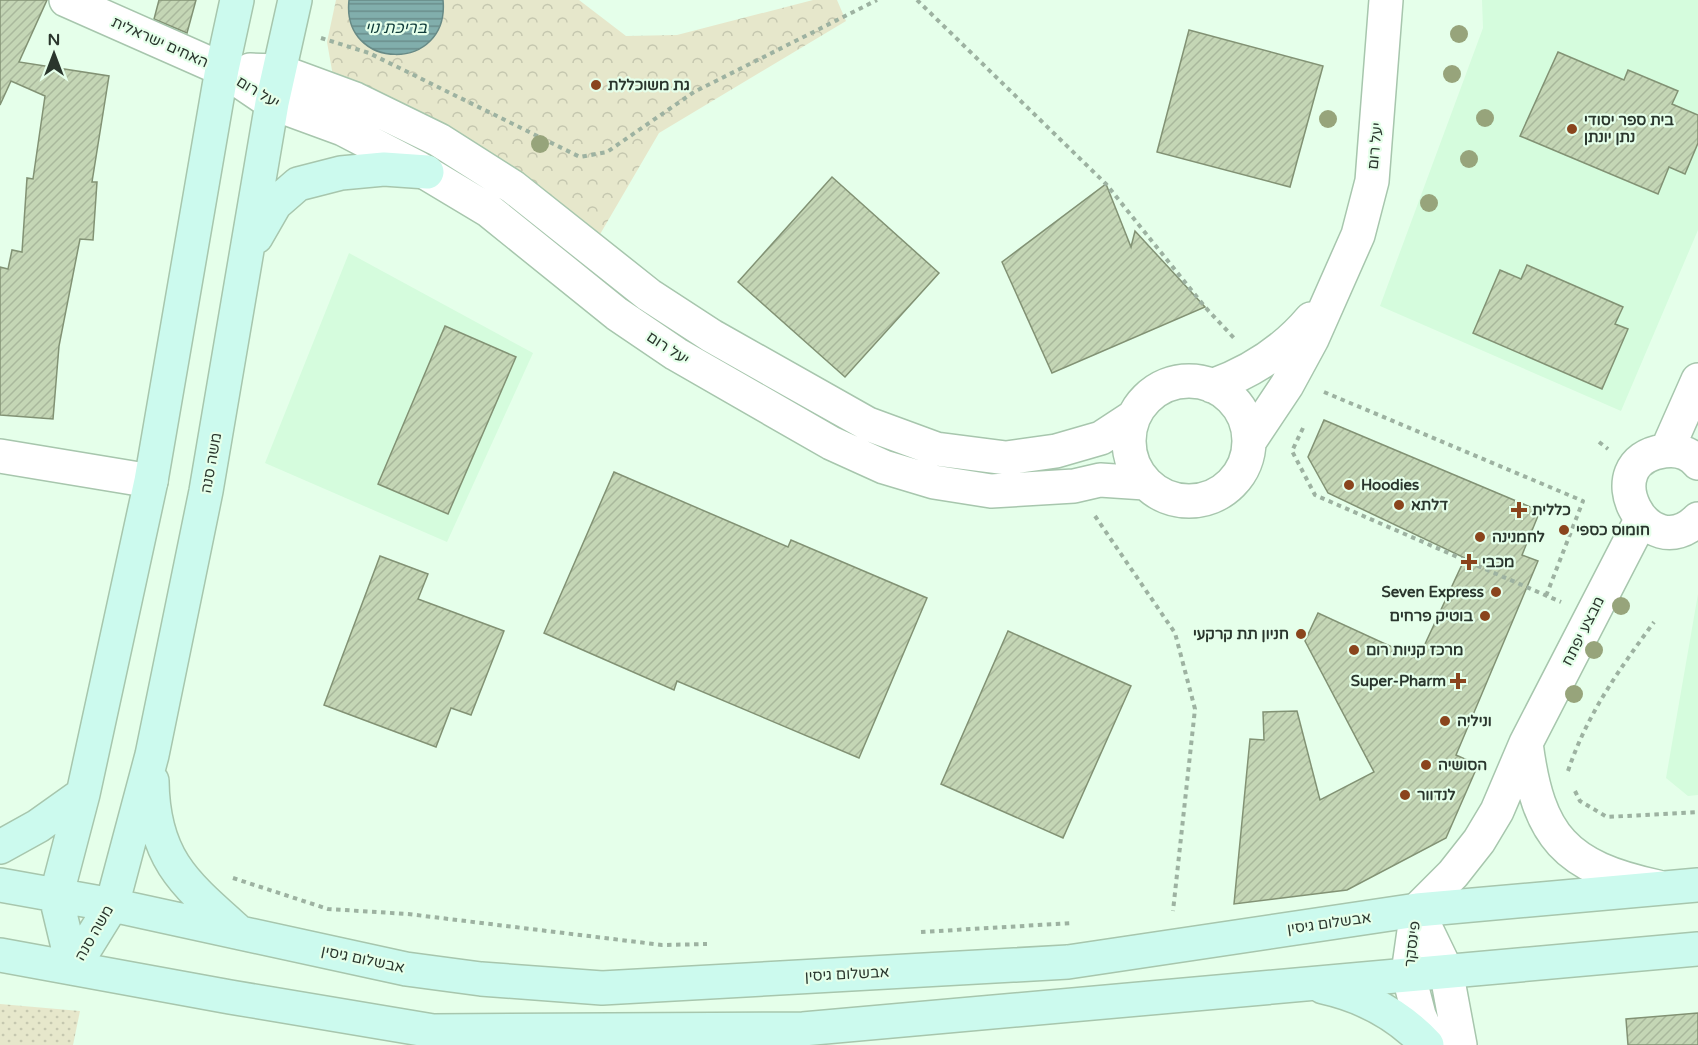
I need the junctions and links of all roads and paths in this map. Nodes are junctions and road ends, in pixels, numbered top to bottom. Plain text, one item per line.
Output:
1 (66, 0) edge
2 (237, 0) edge
3 (877, 0) edge
4 (917, 0) edge
5 (1386, 0) edge
6 (291, 14) edge
7 (222, 69) junction
8 (279, 71) junction
9 (272, 103) junction
10 (427, 172) junction
11 (244, 267) junction
12 (1335, 286) junction
13 (1260, 364) junction
14 (1698, 380) edge
15 (1212, 386) junction
16 (1317, 401) dead end
17 (1133, 417) junction
18 (1307, 421) dead end
19 (1249, 442) junction
20 (1667, 450) junction
21 (0, 456) edge
22 (1698, 463) edge
23 (151, 481) junction
24 (1145, 483) junction
25 (1074, 486) junction
26 (1698, 519) edge
27 (1641, 520) junction
28 (1654, 622) dead end
29 (1526, 743) junction
30 (152, 755) junction
31 (1566, 775) dead end
32 (1571, 784) dead end
33 (83, 794) junction
34 (1698, 812) edge
35 (0, 847) edge
36 (223, 875) dead end
37 (0, 885) edge
38 (1698, 885) edge
39 (1666, 888) junction
40 (57, 897) junction
41 (112, 905) junction
42 (1417, 910) junction
43 (1172, 918) dead end
44 (1077, 923) dead end
45 (240, 933) junction
46 (912, 933) dead end
47 (718, 944) dead end
48 (1698, 949) edge
49 (0, 955) edge
50 (73, 968) junction
51 (1446, 970) junction
52 (1408, 973) junction
53 (1304, 983) junction
54 (1429, 1045) edge
55 (1460, 1045) edge

1 - 7 street, האחים ישראלית
2 - 7 street, משה סנה
3 - 6 path
4 - 13 path
5 - 12 street, יעל רום
6 - 8 street, משה סנה
7 - 8 street, יעל רום
7 - 9 street, יעל רום
7 - 23 street, משה סנה
8 - 9 street, משה סנה
8 - 17 street, יעל רום
9 - 10 street, יעל רום
9 - 11 street, משה סנה
10 - 11 street
10 - 25 street, יעל רום
11 - 30 street, משה סנה
12 - 13 street, יעל רום
12 - 19 street, יעל רום
13 - 15 street, יעל רום
14 - 20 street
15 - 17 street
15 - 19 street
16 - 18 path
17 - 24 street
19 - 24 street
20 - 22 street
20 - 27 street
21 - 23 street
23 - 33 street, משה סנה
24 - 25 street, יעל רום
25 - 43 path
26 - 27 street
27 - 29 street, מבצע יפתח
28 - 31 path
29 - 39 street
29 - 42 street, מבצע יפתח
30 - 41 street, משה סנה
30 - 45 street
32 - 34 path
33 - 35 street
33 - 40 street, משה סנה
36 - 47 path
37 - 40 street, אבשלום גיסין
38 - 39 street, אבשלום גיסין
39 - 42 street, אבשלום גיסין
40 - 41 street, אבשלום גיסין
40 - 50 street, משה סנה
41 - 45 street, אבשלום גיסין
41 - 50 street, משה סנה
42 - 45 street, אבשלום גיסין
42 - 51 street, פינסקר
42 - 52 street, פינסקר
44 - 46 path
48 - 51 street
49 - 50 street
50 - 53 street
51 - 52 street
51 - 55 street, פינסקר
52 - 53 street
52 - 54 street, פינסקר
53 - 54 street

